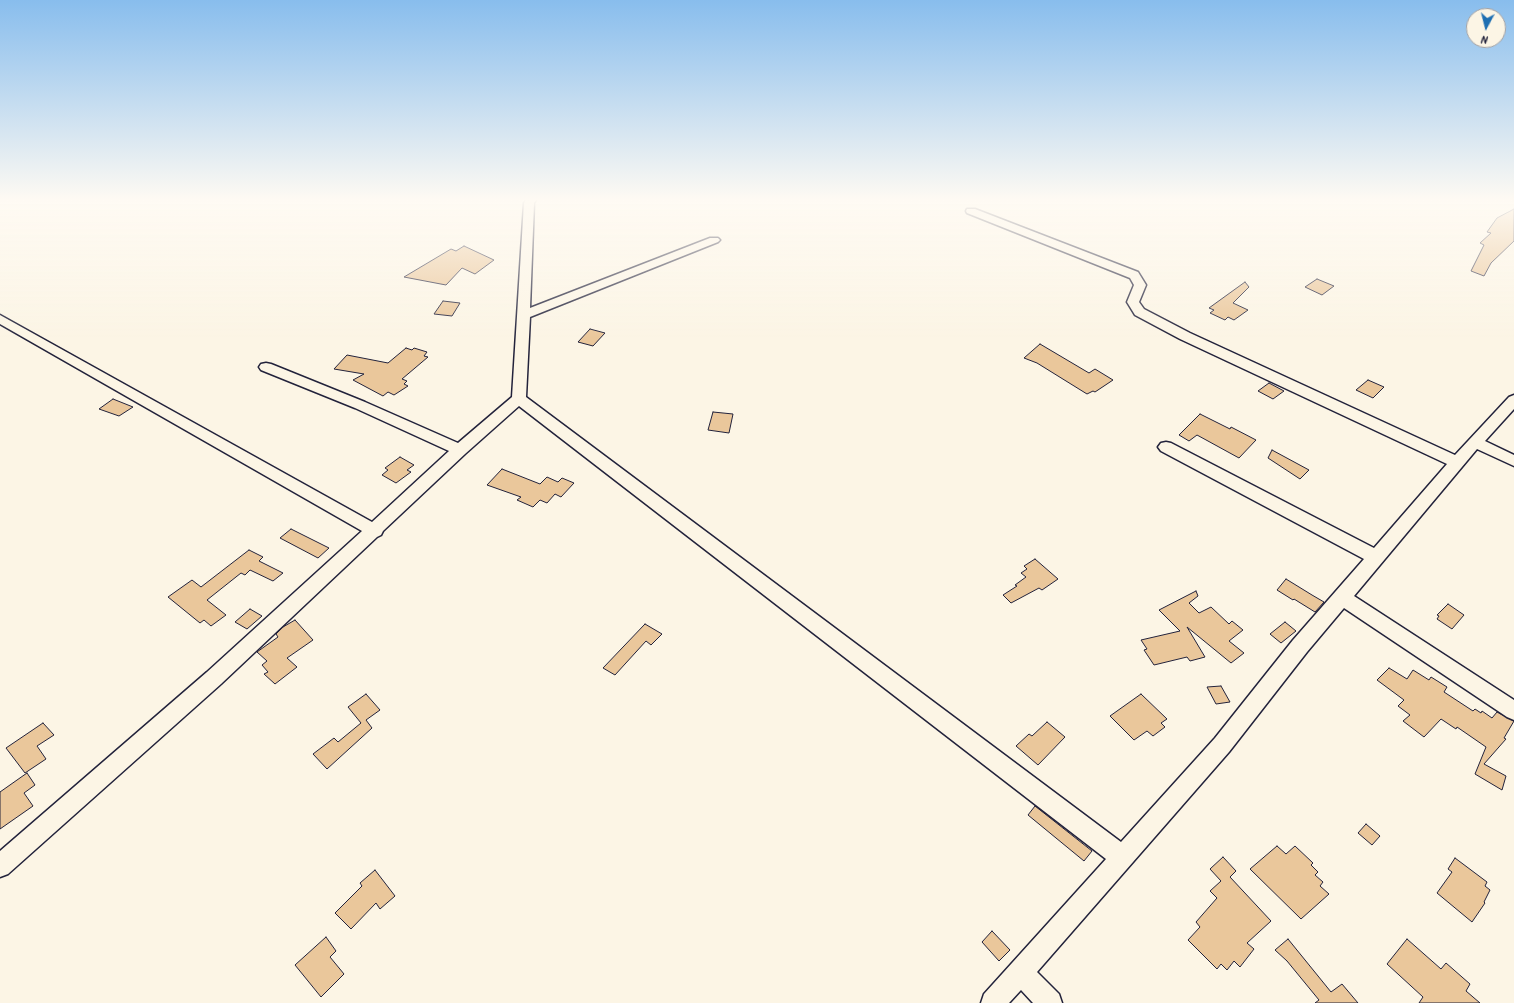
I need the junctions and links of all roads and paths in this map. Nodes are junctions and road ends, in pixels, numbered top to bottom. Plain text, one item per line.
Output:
1 (527, 245) edge
2 (702, 245) edge
3 (1056, 245) edge
4 (524, 315) junction
5 (0, 319) edge
6 (266, 367) dead end
7 (519, 399) junction
8 (1514, 400) edge
9 (1475, 442) junction
10 (1166, 447) dead end
11 (460, 450) junction
12 (1514, 461) edge
13 (1458, 463) junction
14 (375, 531) junction
15 (1377, 558) junction
16 (1343, 598) junction
17 (1514, 711) edge
18 (1122, 856) junction
19 (0, 866) edge
20 (1020, 972) junction
21 (993, 1003) edge
22 (1050, 1003) edge

1 - 4 street
2 - 4 street
3 - 13 street
4 - 7 street
5 - 14 street
6 - 11 street
7 - 11 street
7 - 18 street
8 - 9 street
9 - 12 street
9 - 13 street
10 - 15 street
11 - 14 street
13 - 15 street
14 - 19 street
15 - 16 street
16 - 17 street
16 - 18 street
18 - 20 street
20 - 21 street
20 - 22 street

